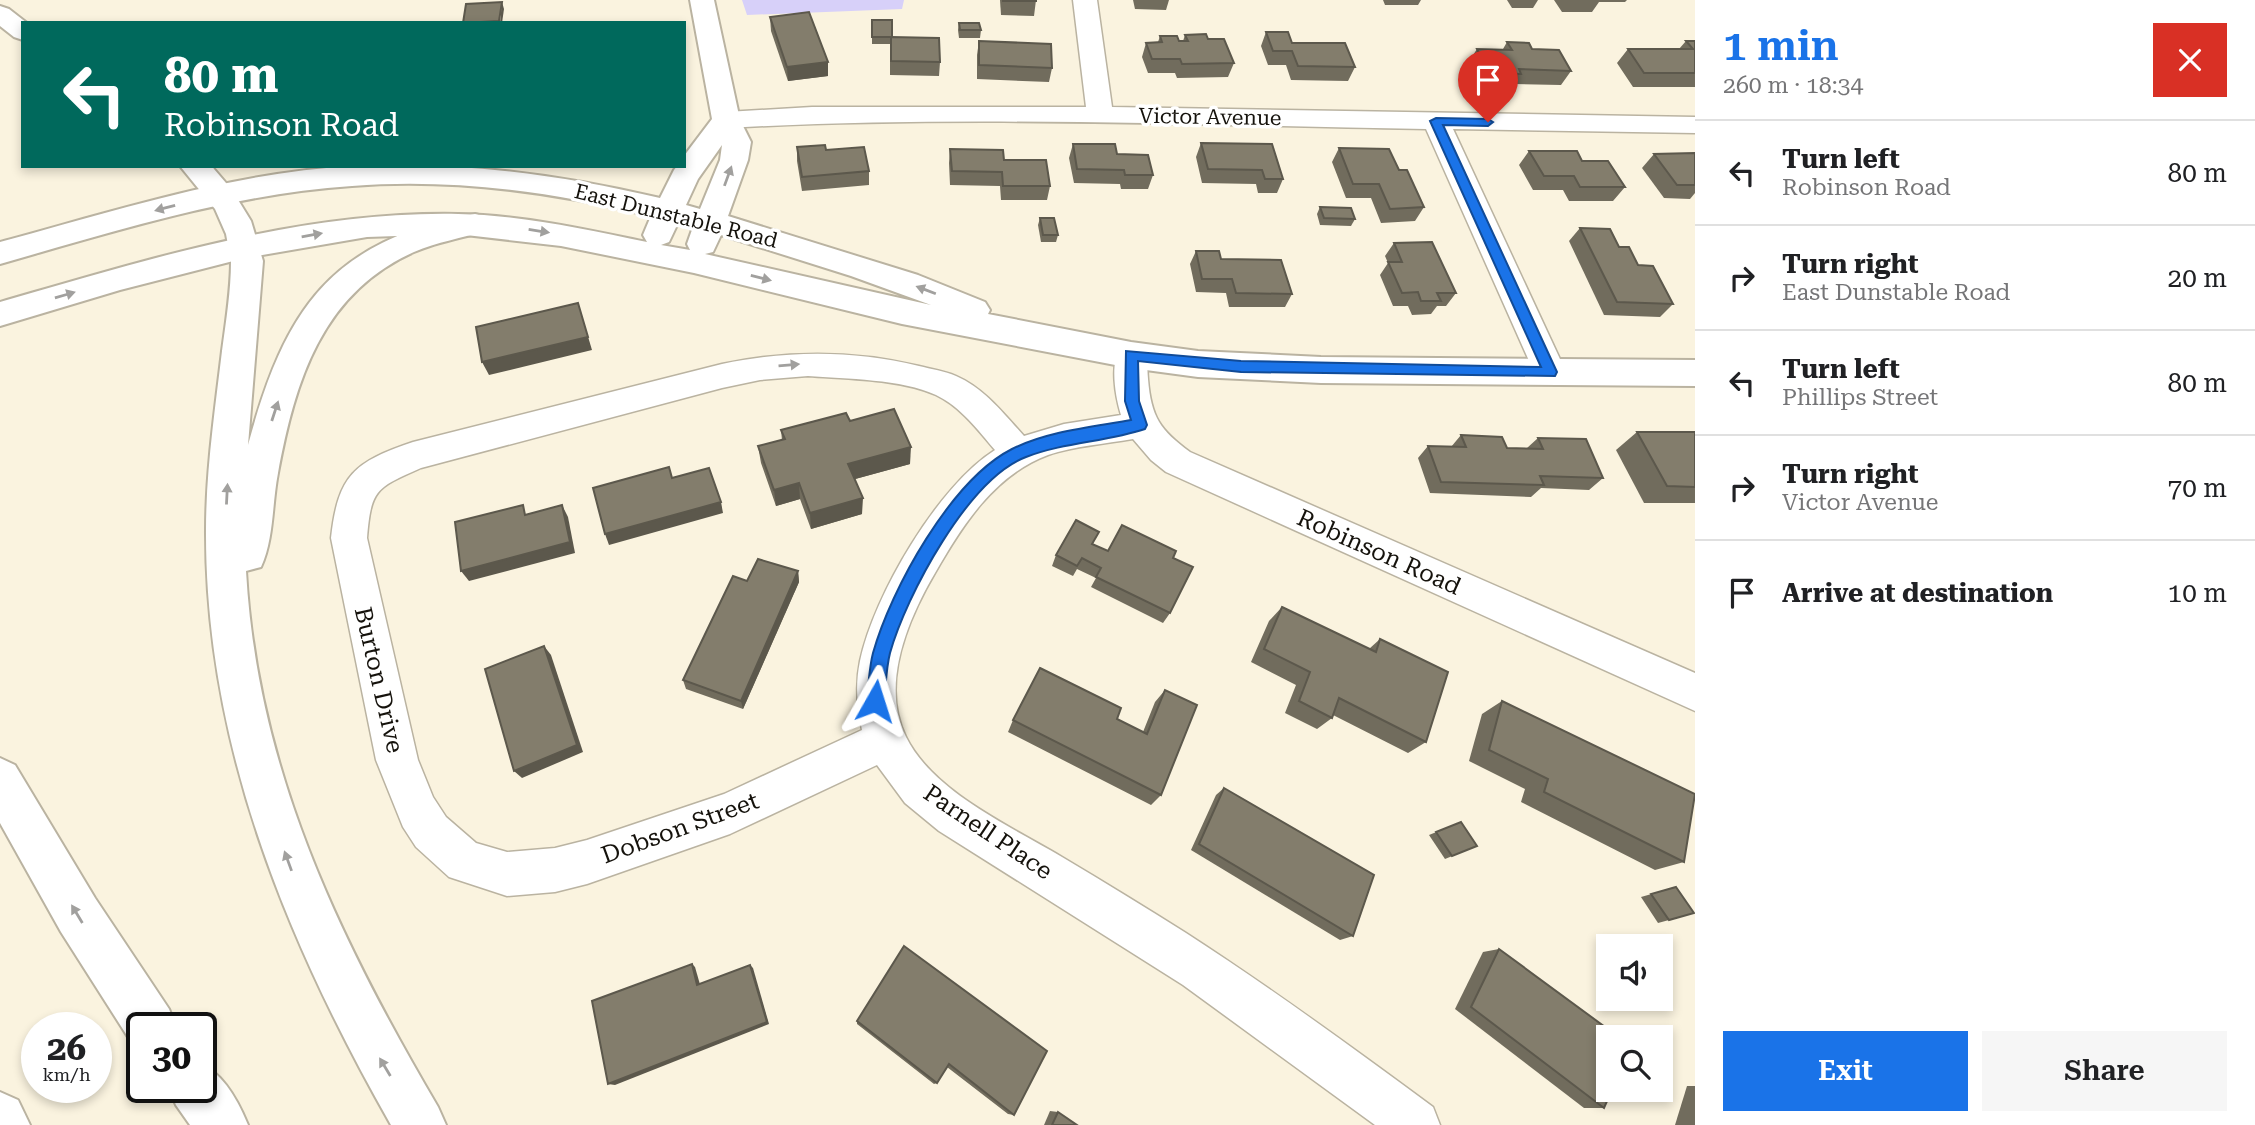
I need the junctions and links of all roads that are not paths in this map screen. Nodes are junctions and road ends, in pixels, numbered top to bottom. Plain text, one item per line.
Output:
1 (702, 0) edge
2 (1085, 0) edge
3 (0, 14) edge
4 (21, 30) edge
5 (1100, 115) junction
6 (726, 120) junction
7 (1436, 121) junction
8 (1695, 125) edge
9 (196, 168) edge
10 (220, 194) junction
11 (667, 211) junction
12 (711, 222) junction
13 (475, 224) junction
14 (245, 247) junction
15 (0, 253) edge
16 (651, 254) junction
17 (694, 262) junction
18 (0, 314) edge
19 (1009, 330) junction
20 (1131, 355) junction
21 (1550, 372) junction
22 (1695, 373) edge
23 (1140, 425) junction
24 (1018, 453) junction
25 (1695, 692) edge
26 (886, 740) junction
27 (251, 746) junction
28 (0, 780) edge
29 (464, 862) joint
30 (141, 1012) edge
31 (206, 1103) edge
32 (0, 1118) edge
33 (4, 1125) edge
34 (222, 1125) edge
35 (420, 1125) edge
36 (1415, 1125) edge

1 - 6 main road
2 - 5 street
3 - 4 main road
5 - 6 street, Victor Avenue
5 - 7 street, Victor Avenue
6 - 11 main road
12 -> 6 main road
7 - 8 street, Victor Avenue
7 - 21 street
9 - 10 main road
10 - 11 main road, East Dunstable Road
10 - 14 main road
10 -> 15 main road, East Dunstable Road
11 - 12 main road, East Dunstable Road
11 - 16 main road
12 - 17 main road
19 -> 12 main road, East Dunstable Road
14 -> 13 main road, East Dunstable Road
13 -> 16 main road, East Dunstable Road
27 -> 13 main road
18 -> 14 main road, East Dunstable Road
27 -> 14 main road
16 - 17 main road, East Dunstable Road
17 -> 19 main road, East Dunstable Road
19 - 20 main road, East Dunstable Road
20 - 21 main road, East Dunstable Road
20 - 23 street, Robinson Road
21 - 22 main road, East Dunstable Road
23 - 24 street, Parnell Place
23 - 25 street, Robinson Road
24 - 26 street, Parnell Place
29 -> 24 street, Burton Drive
26 - 29 street, Dobson Street
26 - 36 street, Parnell Place
35 -> 27 main road
30 -> 28 main road
31 - 34 main road
32 - 33 main road

